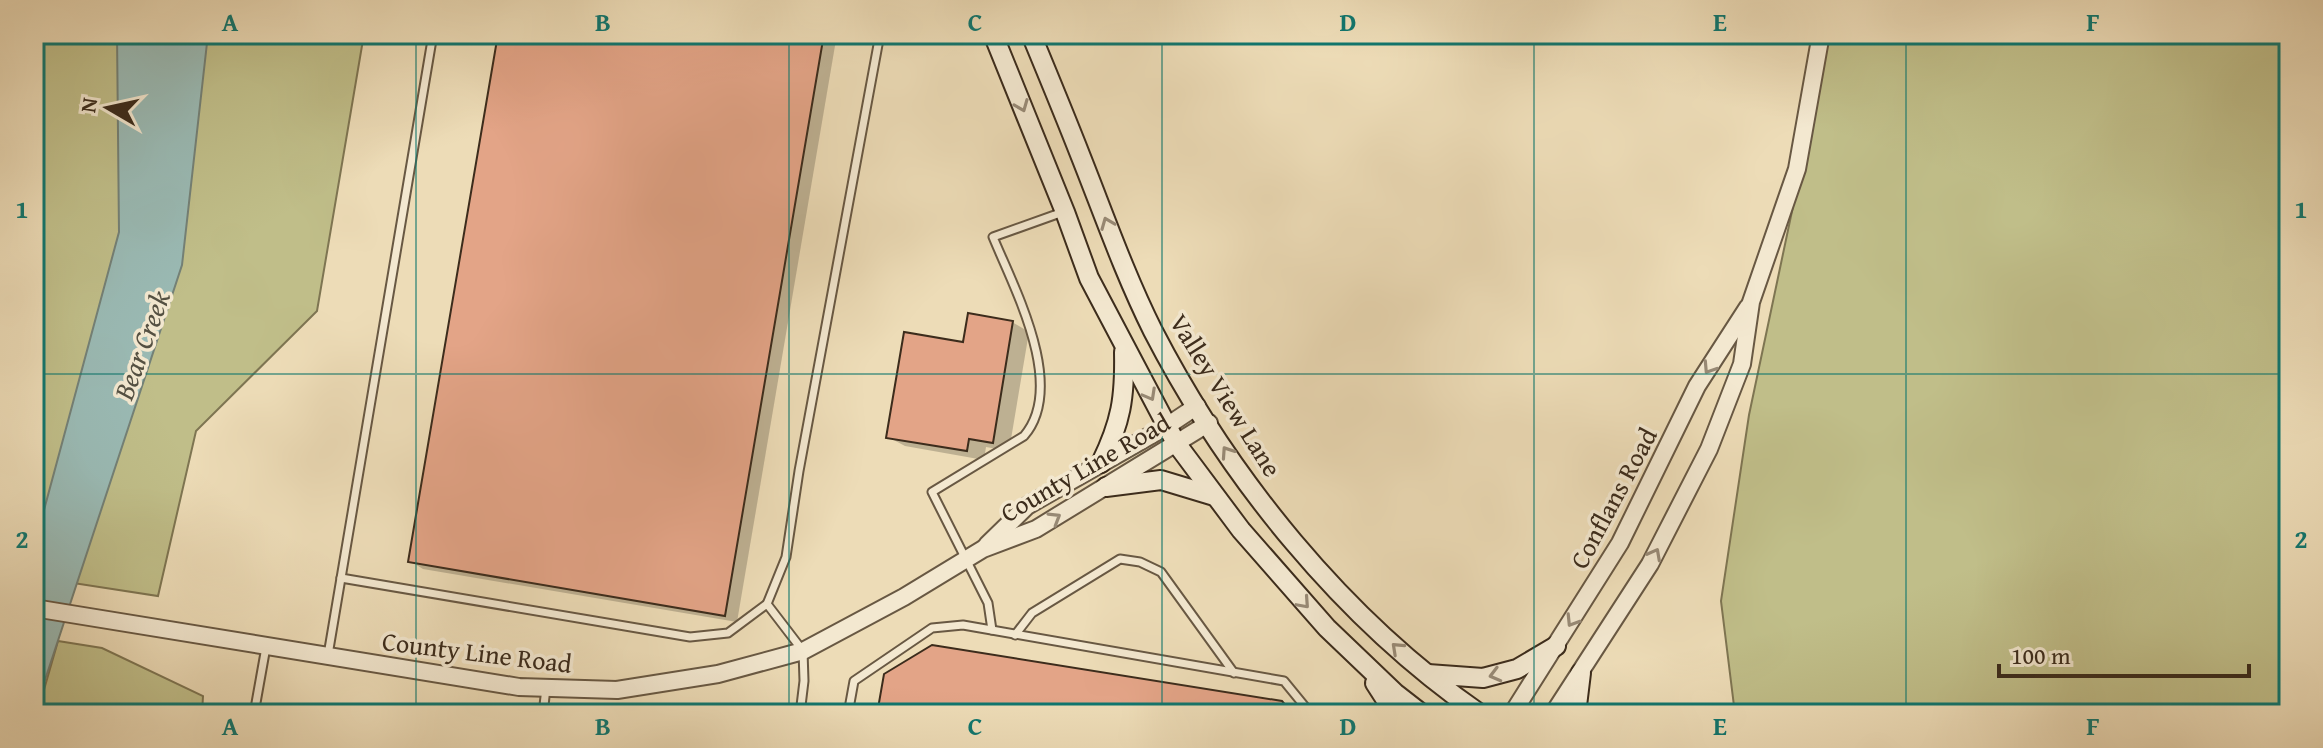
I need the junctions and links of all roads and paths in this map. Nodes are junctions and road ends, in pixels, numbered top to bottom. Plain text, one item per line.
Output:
1 (433, 34) edge
2 (880, 34) edge
3 (993, 34) edge
4 (1031, 34) edge
5 (1821, 34) edge
6 (1065, 212) junction
7 (1751, 302) junction
8 (1124, 345) junction
9 (1197, 406) junction
10 (1209, 423) junction
11 (1167, 426) junction
12 (1176, 443) junction
13 (1101, 463) junction
14 (1106, 487) junction
15 (1214, 496) junction
16 (983, 549) junction
17 (966, 560) junction
18 (341, 578) junction
19 (767, 604) junction
20 (34, 608) edge
21 (992, 630) junction
22 (1015, 635) junction
23 (1556, 646) junction
24 (266, 647) junction
25 (803, 651) junction
26 (328, 656) junction
27 (1358, 658) junction
28 (1234, 673) junction
29 (1581, 673) junction
30 (1428, 674) junction
31 (546, 688) junction
32 (257, 714) edge
33 (543, 714) edge
34 (800, 714) edge
35 (848, 714) edge
36 (1311, 714) edge
37 (1395, 714) edge
38 (1422, 714) edge
39 (1480, 714) edge
40 (1512, 714) edge
41 (1553, 714) edge
42 (1576, 714) edge

1 - 18 lane
2 - 19 lane
3 -> 6 main road
9 -> 4 main road, Valley View Lane
5 - 7 street, Conflans Road
6 - 8 main road
6 - 17 lane
7 -> 23 street, Conflans Road
29 -> 7 street, Conflans Road
8 -> 11 main road
8 - 13 main road
9 - 10 main road, Valley View Lane
9 - 11 street, County Line Road
10 - 12 street, County Line Road
30 -> 10 main road, Valley View Lane
11 - 12 main road
11 - 13 street, County Line Road
12 - 14 street, County Line Road
12 - 15 main road
13 - 16 street, County Line Road
14 - 15 main road
16 -> 14 street, County Line Road
15 -> 27 main road
16 - 17 street, County Line Road
17 - 21 lane
17 - 25 street, County Line Road
18 - 19 lane
18 - 26 lane
19 - 25 lane
20 - 24 street, County Line Road
21 - 22 lane
21 - 35 lane
22 - 28 lane
22 - 28 lane
23 -> 30 main road
23 - 40 street, Conflans Road
24 - 26 street, County Line Road
24 - 32 lane
25 - 31 street, County Line Road
25 - 34 lane
26 - 31 street, County Line Road
27 - 37 main road
27 - 38 main road
28 - 36 lane
29 - 41 street, Conflans Road
29 - 42 main road
30 - 39 main road, Valley View Lane
31 - 33 lane

